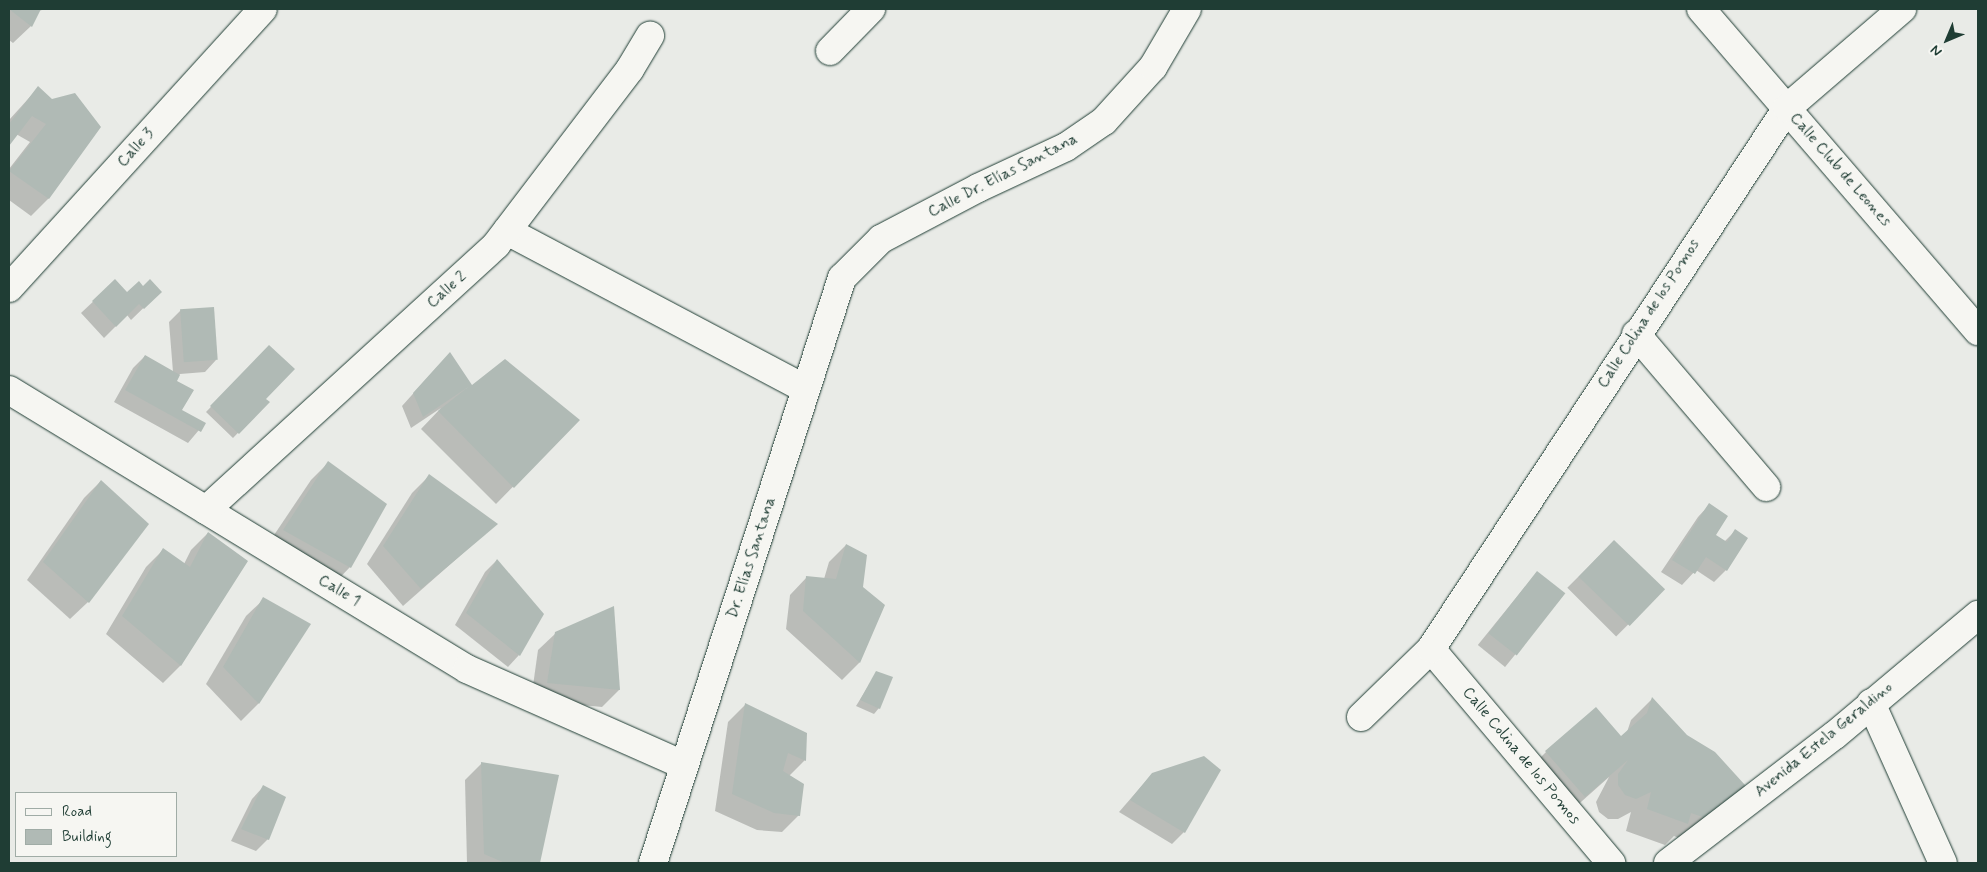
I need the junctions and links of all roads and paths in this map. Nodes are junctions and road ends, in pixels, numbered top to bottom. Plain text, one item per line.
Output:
1 (263, 9) edge
2 (872, 9) edge
3 (1186, 9) edge
4 (1701, 9) edge
5 (1902, 9) edge
6 (650, 36) dead end
7 (830, 51) dead end
8 (1787, 108) junction
9 (508, 231) junction
10 (860, 258) joint
11 (9, 288) edge
12 (1978, 331) edge
13 (1636, 334) junction
14 (806, 389) junction
15 (9, 390) edge
16 (1766, 487) dead end
17 (206, 510) junction
18 (1978, 615) edge
19 (1431, 649) junction
20 (1871, 703) junction
21 (1361, 717) dead end
22 (684, 766) junction
23 (653, 863) edge
24 (1611, 863) edge
25 (1668, 863) edge
26 (1943, 863) edge

1 - 11 street, Calle 3
2 - 7 street
3 - 10 street, Calle Dr. Elías Santana
4 - 8 street, Calle Club de Leones
5 - 8 street, Calle Colina de los Pomos
6 - 9 street, Calle 2
8 - 12 street, Calle Club de Leones
8 - 13 street, Calle Colina de los Pomos
9 - 14 street
9 - 17 street, Calle 2
10 - 14 street, Dr. Elías Santana
13 - 16 street
13 - 19 street, Calle Colina de los Pomos
14 - 22 street, Dr. Elías Santana
15 - 17 street, Calle 1
17 - 22 street, Calle 1
18 - 20 street, Avenida Estela Geraldino
19 - 21 street, Calle Colina de los Pomos
19 - 24 street, Calle Colina de los Pomos
20 - 25 street, Avenida Estela Geraldino
20 - 26 street
22 - 23 street, Dr. Elías Santana

